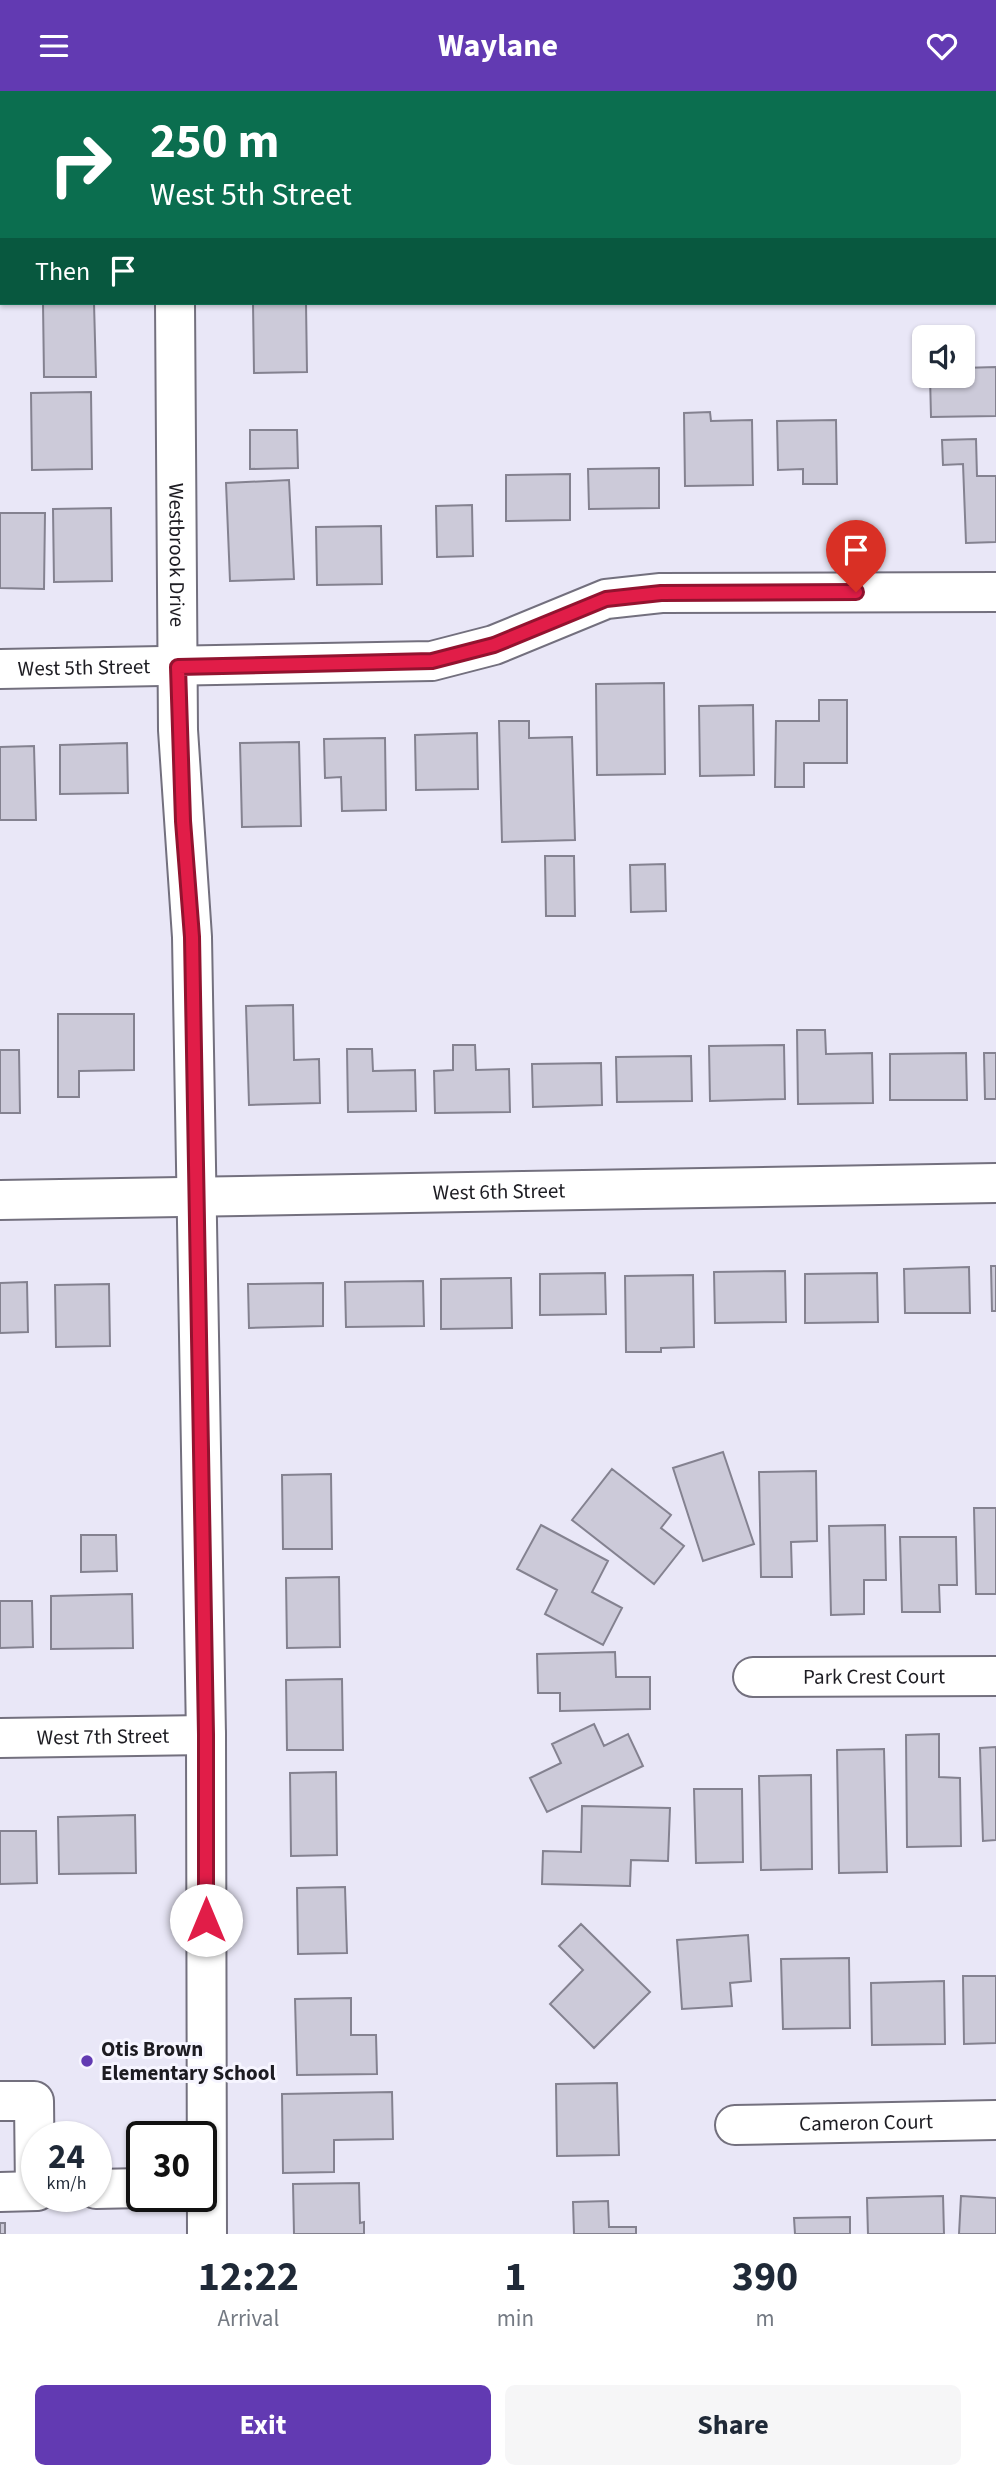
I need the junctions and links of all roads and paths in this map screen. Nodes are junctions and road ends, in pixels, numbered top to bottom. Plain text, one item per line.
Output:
1 (175, 305) edge
2 (996, 592) edge
3 (178, 667) junction
4 (0, 669) edge
5 (996, 1183) edge
6 (196, 1197) junction
7 (0, 1200) edge
8 (996, 1676) edge
9 (753, 1677) dead end
10 (206, 1735) junction
11 (0, 1738) edge
12 (0, 2101) edge
13 (996, 2120) edge
14 (32, 2121) edge
15 (204, 2121) edge
16 (735, 2125) dead end
17 (206, 2212) edge
18 (207, 2234) edge

1 - 3 street, Westbrook Drive
2 - 3 street, West 5th Street
3 - 4 street, West 5th Street
3 - 6 street, Westbrook Drive
5 - 6 street, West 6th Street
6 - 7 street, West 6th Street
6 - 10 street, Westbrook Drive
8 - 9 street, Park Crest Court
10 - 11 street, West 7th Street
10 - 15 street, Westbrook Drive
12 - 14 street
13 - 16 street, Cameron Court
17 - 18 street, Westbrook Drive

